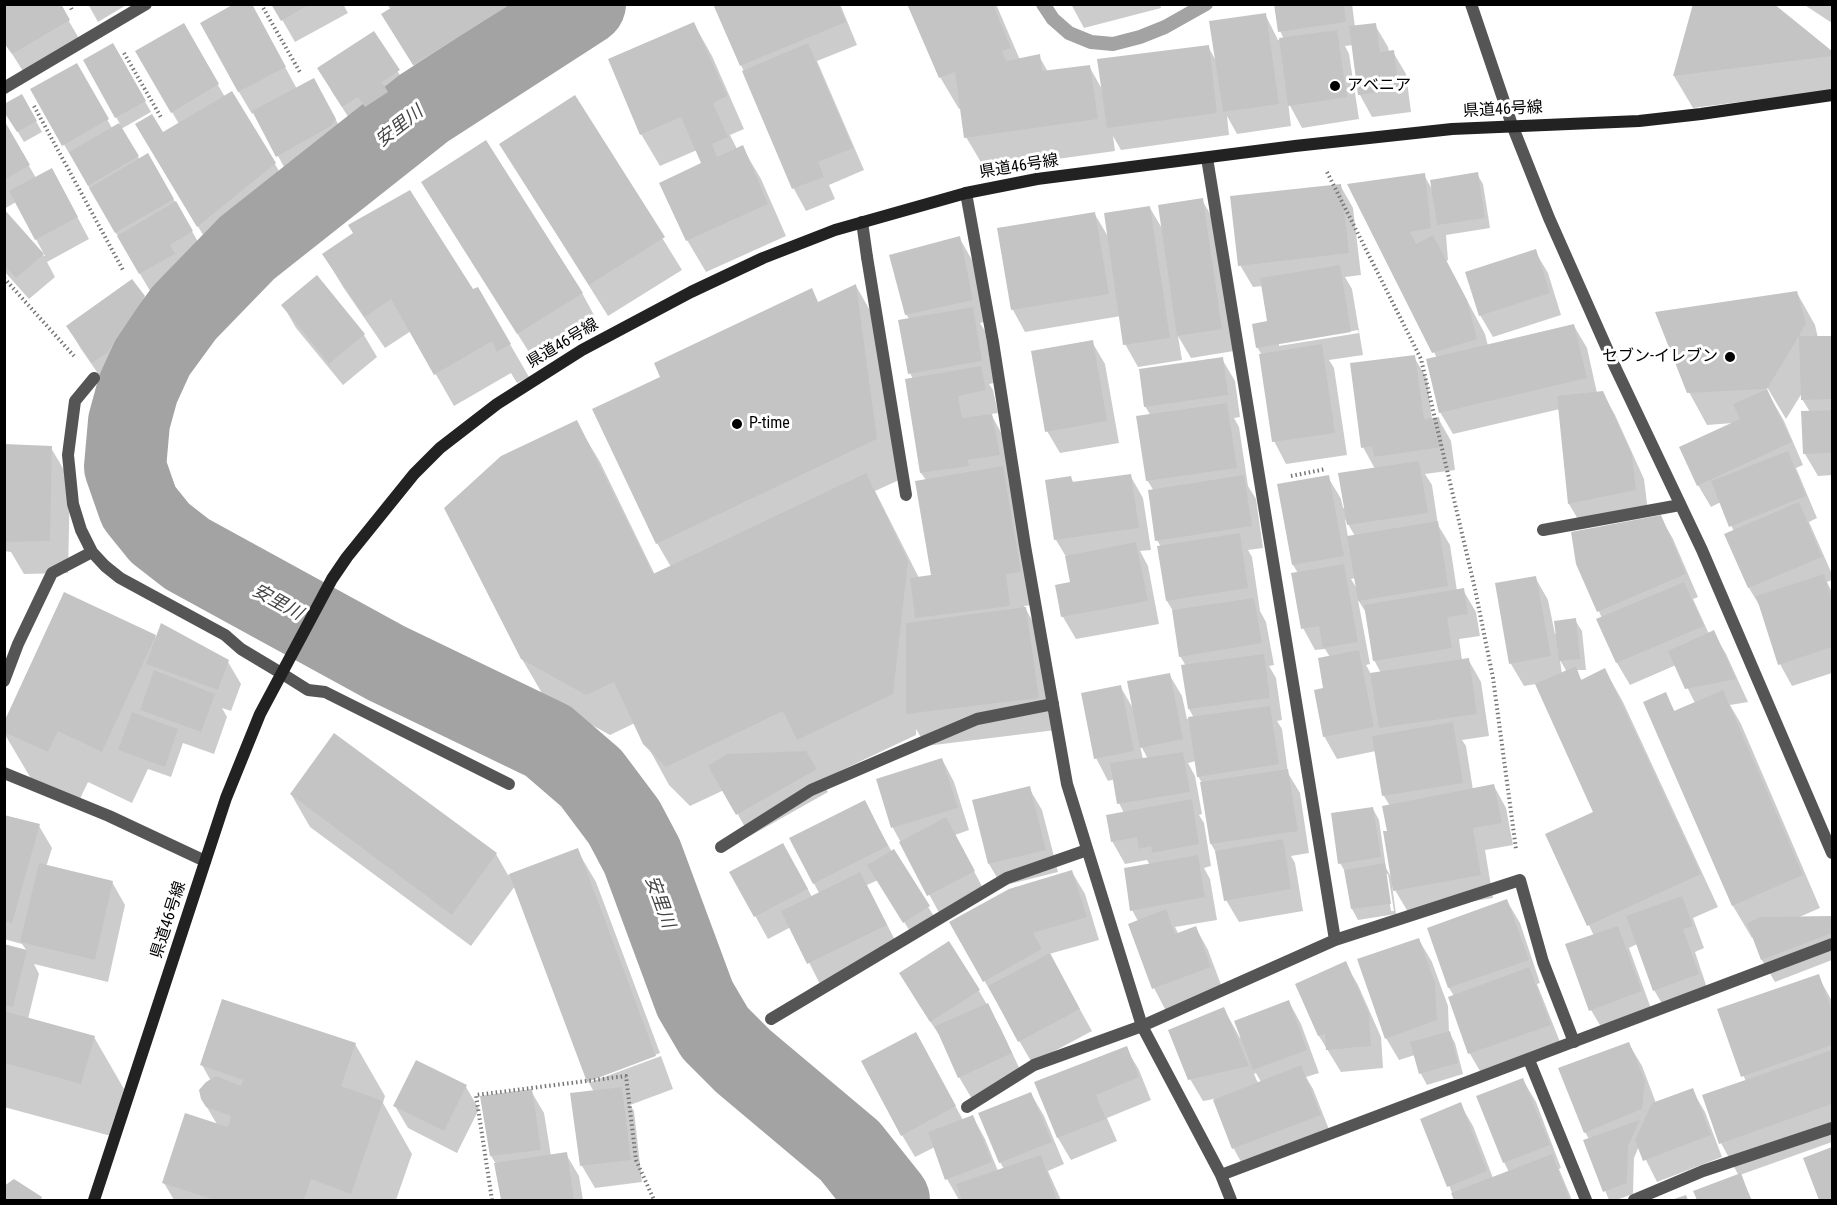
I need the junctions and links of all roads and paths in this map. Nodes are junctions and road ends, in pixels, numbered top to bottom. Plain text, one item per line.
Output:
1 (146, 4) edge
2 (261, 4) edge
3 (1472, 4) edge
4 (109, 26) junction
5 (301, 74) dead end
6 (19, 80) junction
7 (4, 88) edge
8 (1833, 95) edge
9 (162, 119) dead end
10 (1512, 125) junction
11 (1207, 158) junction
12 (1325, 167) dead end
13 (966, 193) junction
14 (862, 222) junction
15 (123, 270) dead end
16 (4, 278) edge
17 (94, 378) joint
18 (1326, 469) dead end
19 (1260, 482) junction
20 (906, 495) dead end
21 (1680, 505) junction
22 (1543, 530) dead end
23 (92, 552) junction
24 (280, 673) junction
25 (4, 681) edge
26 (1053, 704) junction
27 (4, 773) edge
28 (509, 784) dead end
29 (721, 847) dead end
30 (1087, 850) junction
31 (1833, 853) edge
32 (205, 861) junction
33 (1520, 880) junction
34 (1335, 940) junction
35 (1833, 945) edge
36 (771, 1019) dead end
37 (1142, 1026) junction
38 (1574, 1042) junction
39 (1529, 1060) junction
40 (967, 1107) dead end
41 (1833, 1128) edge
42 (1221, 1175) junction
43 (94, 1200) edge
44 (492, 1200) edge
45 (654, 1200) edge
46 (1231, 1200) edge
47 (1587, 1200) edge
48 (1634, 1200) edge

1 - 4 street
2 - 5 path
3 - 10 street
4 - 6 street
4 - 9 path
6 - 7 street
6 - 15 path
8 - 10 main road, 県道46号線
10 - 11 main road, 県道46号線
10 - 21 street
11 - 13 main road, 県道46号線
11 - 19 street
12 - 33 path
13 - 14 main road, 県道46号線
13 - 26 street
14 - 20 street
14 - 24 main road, 県道46号線
16 - 17 path
17 - 23 street
18 - 19 path
19 - 34 street
21 - 22 street
21 - 31 street
23 - 24 street
23 - 25 street
24 - 28 street
24 - 32 main road, 県道46号線
26 - 29 street
26 - 30 street
27 - 32 street
30 - 36 street
30 - 37 street
32 - 43 main road, 県道46号線
33 - 34 street
33 - 38 street
34 - 37 street
35 - 38 street
37 - 40 street
37 - 42 street
38 - 39 street
39 - 42 street
39 - 47 street
41 - 48 street
42 - 46 street
44 - 45 path

